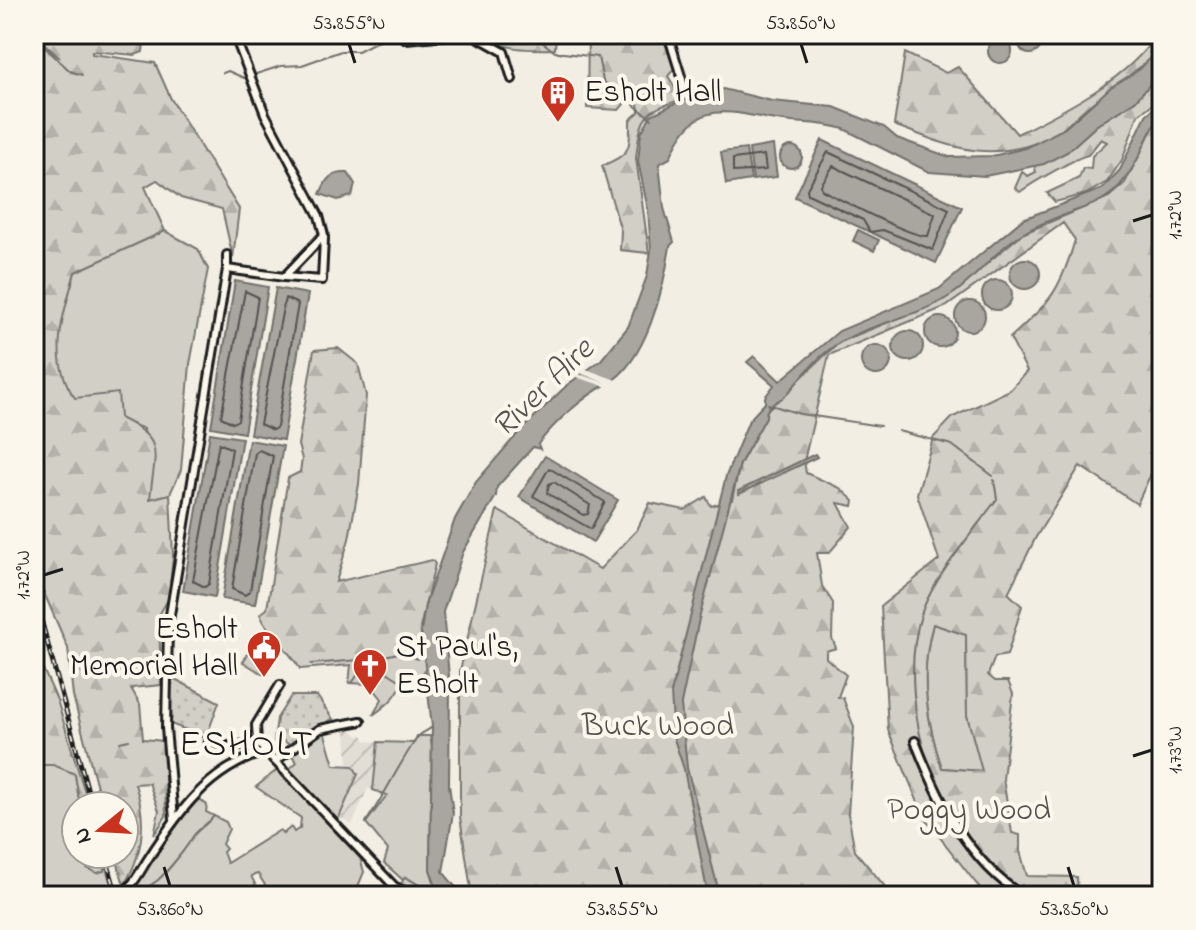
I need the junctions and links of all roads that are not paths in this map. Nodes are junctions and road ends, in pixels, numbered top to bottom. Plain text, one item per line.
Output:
1 (234, 34) edge
2 (402, 34) edge
3 (458, 34) edge
4 (472, 34) edge
5 (668, 34) edge
6 (512, 79) dead end
7 (684, 86) dead end
8 (324, 235) junction
9 (227, 255) dead end
10 (227, 269) junction
11 (284, 277) junction
12 (280, 685) dead end
13 (355, 720) dead end
14 (208, 740) dead end
15 (915, 741) dead end
16 (257, 742) junction
17 (264, 752) junction
18 (275, 761) junction
19 (174, 819) junction
20 (394, 886) junction
21 (409, 895) edge
22 (117, 896) edge
23 (393, 896) edge
24 (1023, 896) edge

1 - 8 street
2 - 3 street
4 - 6 street
5 - 7 street
8 - 11 street
8 - 11 street
9 - 10 street
10 - 11 street
10 - 19 street
12 - 16 street
13 - 18 street
14 - 16 street
15 - 24 street
16 - 17 street
17 - 18 street
17 - 19 street
18 - 20 street
19 - 22 street
20 - 21 street
20 - 23 street

